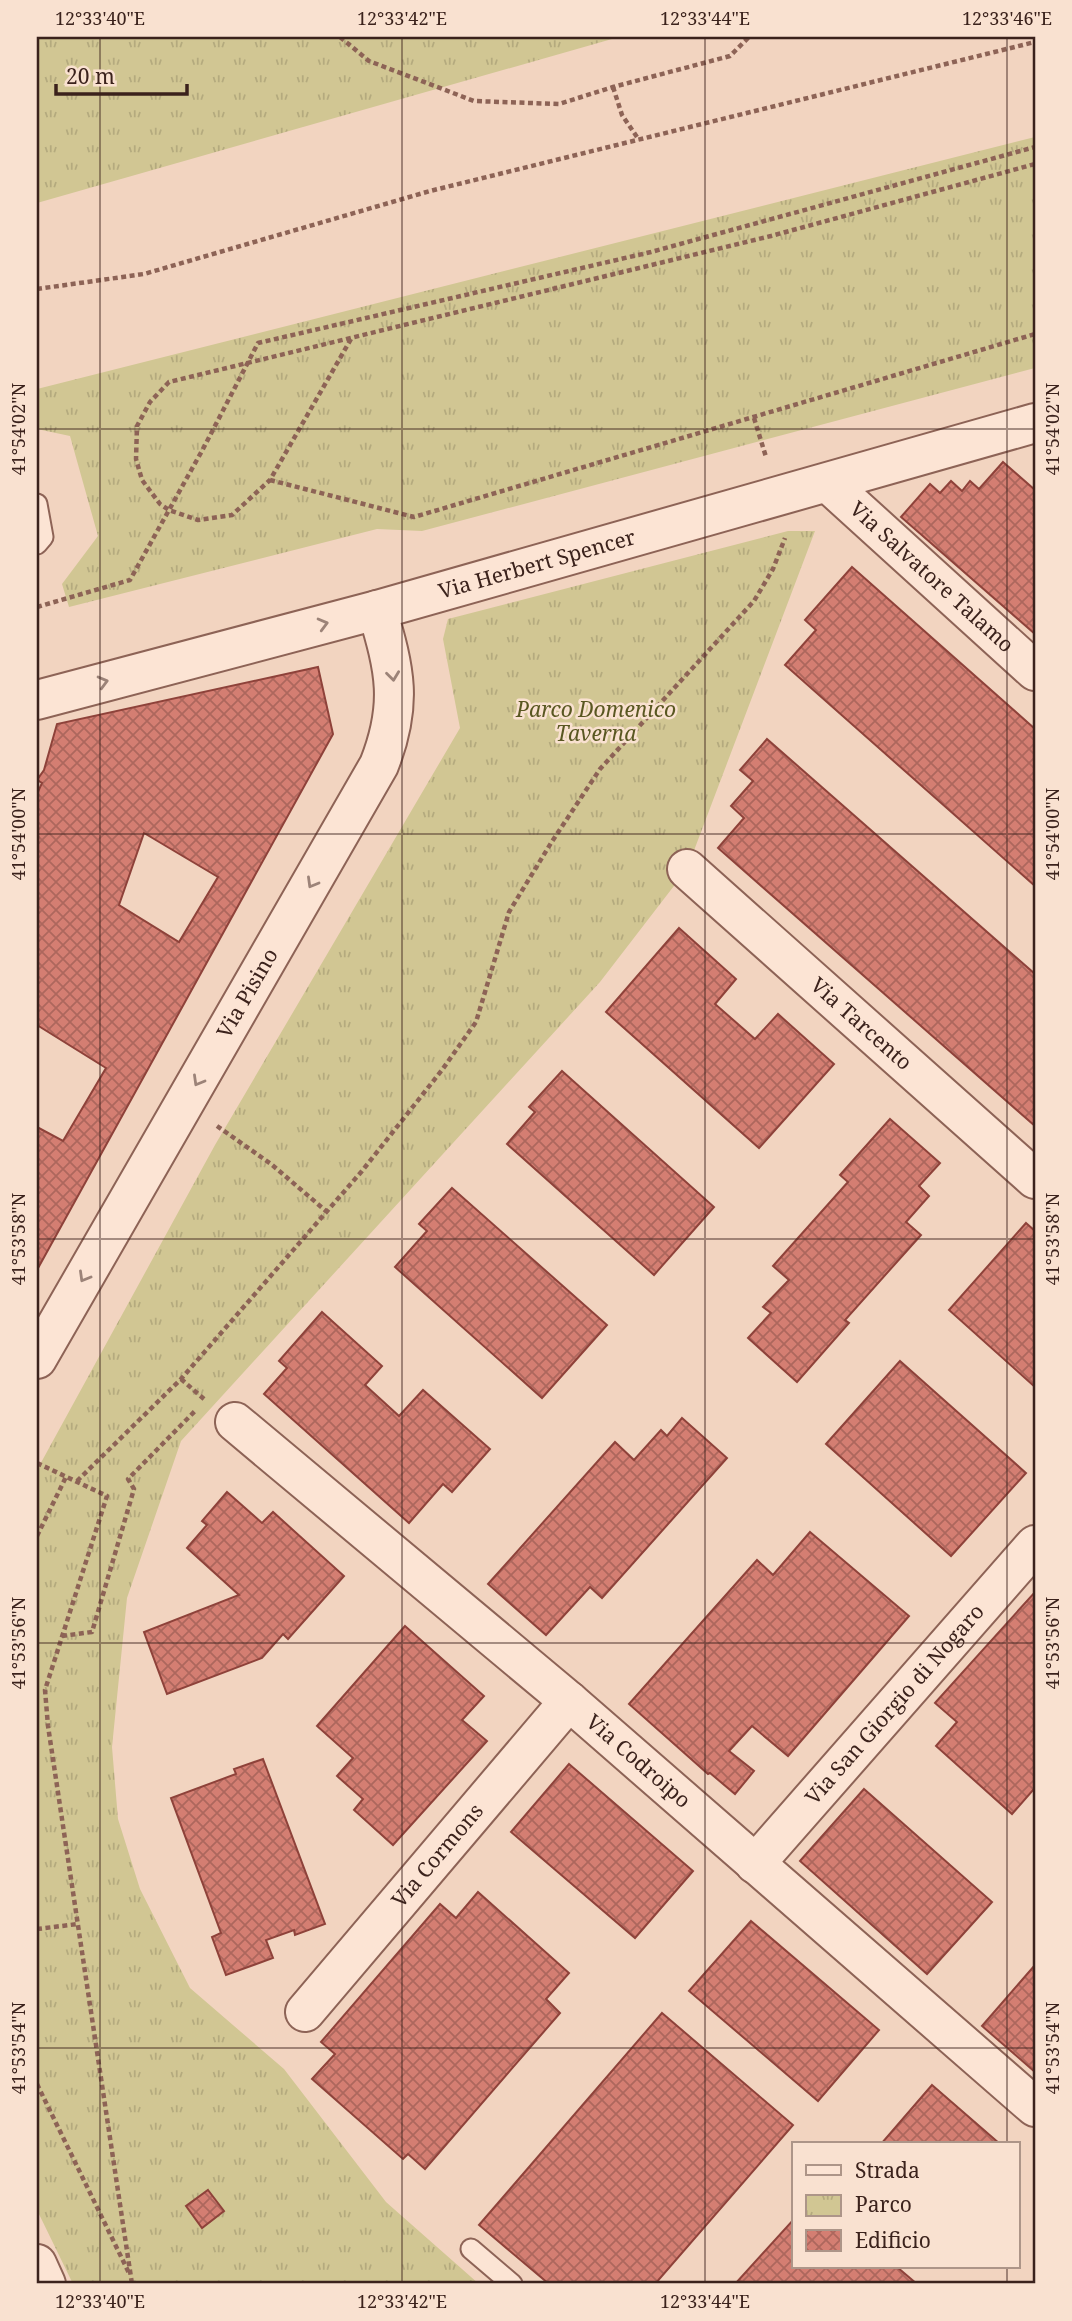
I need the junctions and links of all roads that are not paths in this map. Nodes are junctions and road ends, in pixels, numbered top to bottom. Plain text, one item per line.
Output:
1 (1035, 424) edge
2 (828, 483) junction
3 (37, 504) edge
4 (37, 544) edge
5 (377, 610) junction
6 (1035, 671) edge
7 (37, 700) edge
8 (687, 869) dead end
9 (1035, 1179) edge
10 (37, 1359) edge
11 (235, 1422) dead end
12 (1035, 1545) edge
13 (569, 1701) junction
14 (755, 1864) junction
15 (305, 2012) dead end
16 (1035, 2107) edge
17 (471, 2249) dead end
18 (37, 2264) edge
19 (46, 2284) edge
20 (512, 2284) edge

1 - 2 street, Via Herbert Spencer
2 - 5 street, Via Herbert Spencer
2 - 6 street, Via Salvatore Talamo
3 - 4 lane
7 -> 5 street, Via Herbert Spencer
5 -> 10 street, Via Pisino
8 - 9 street, Via Tarcento
11 - 13 street, Via Codroipo
12 - 14 street, Via San Giorgio di Nogaro
13 - 14 street, Via Codroipo
13 - 15 street, Via Cormons
14 - 16 street, Via Codroipo
17 - 20 lane
18 - 19 street

